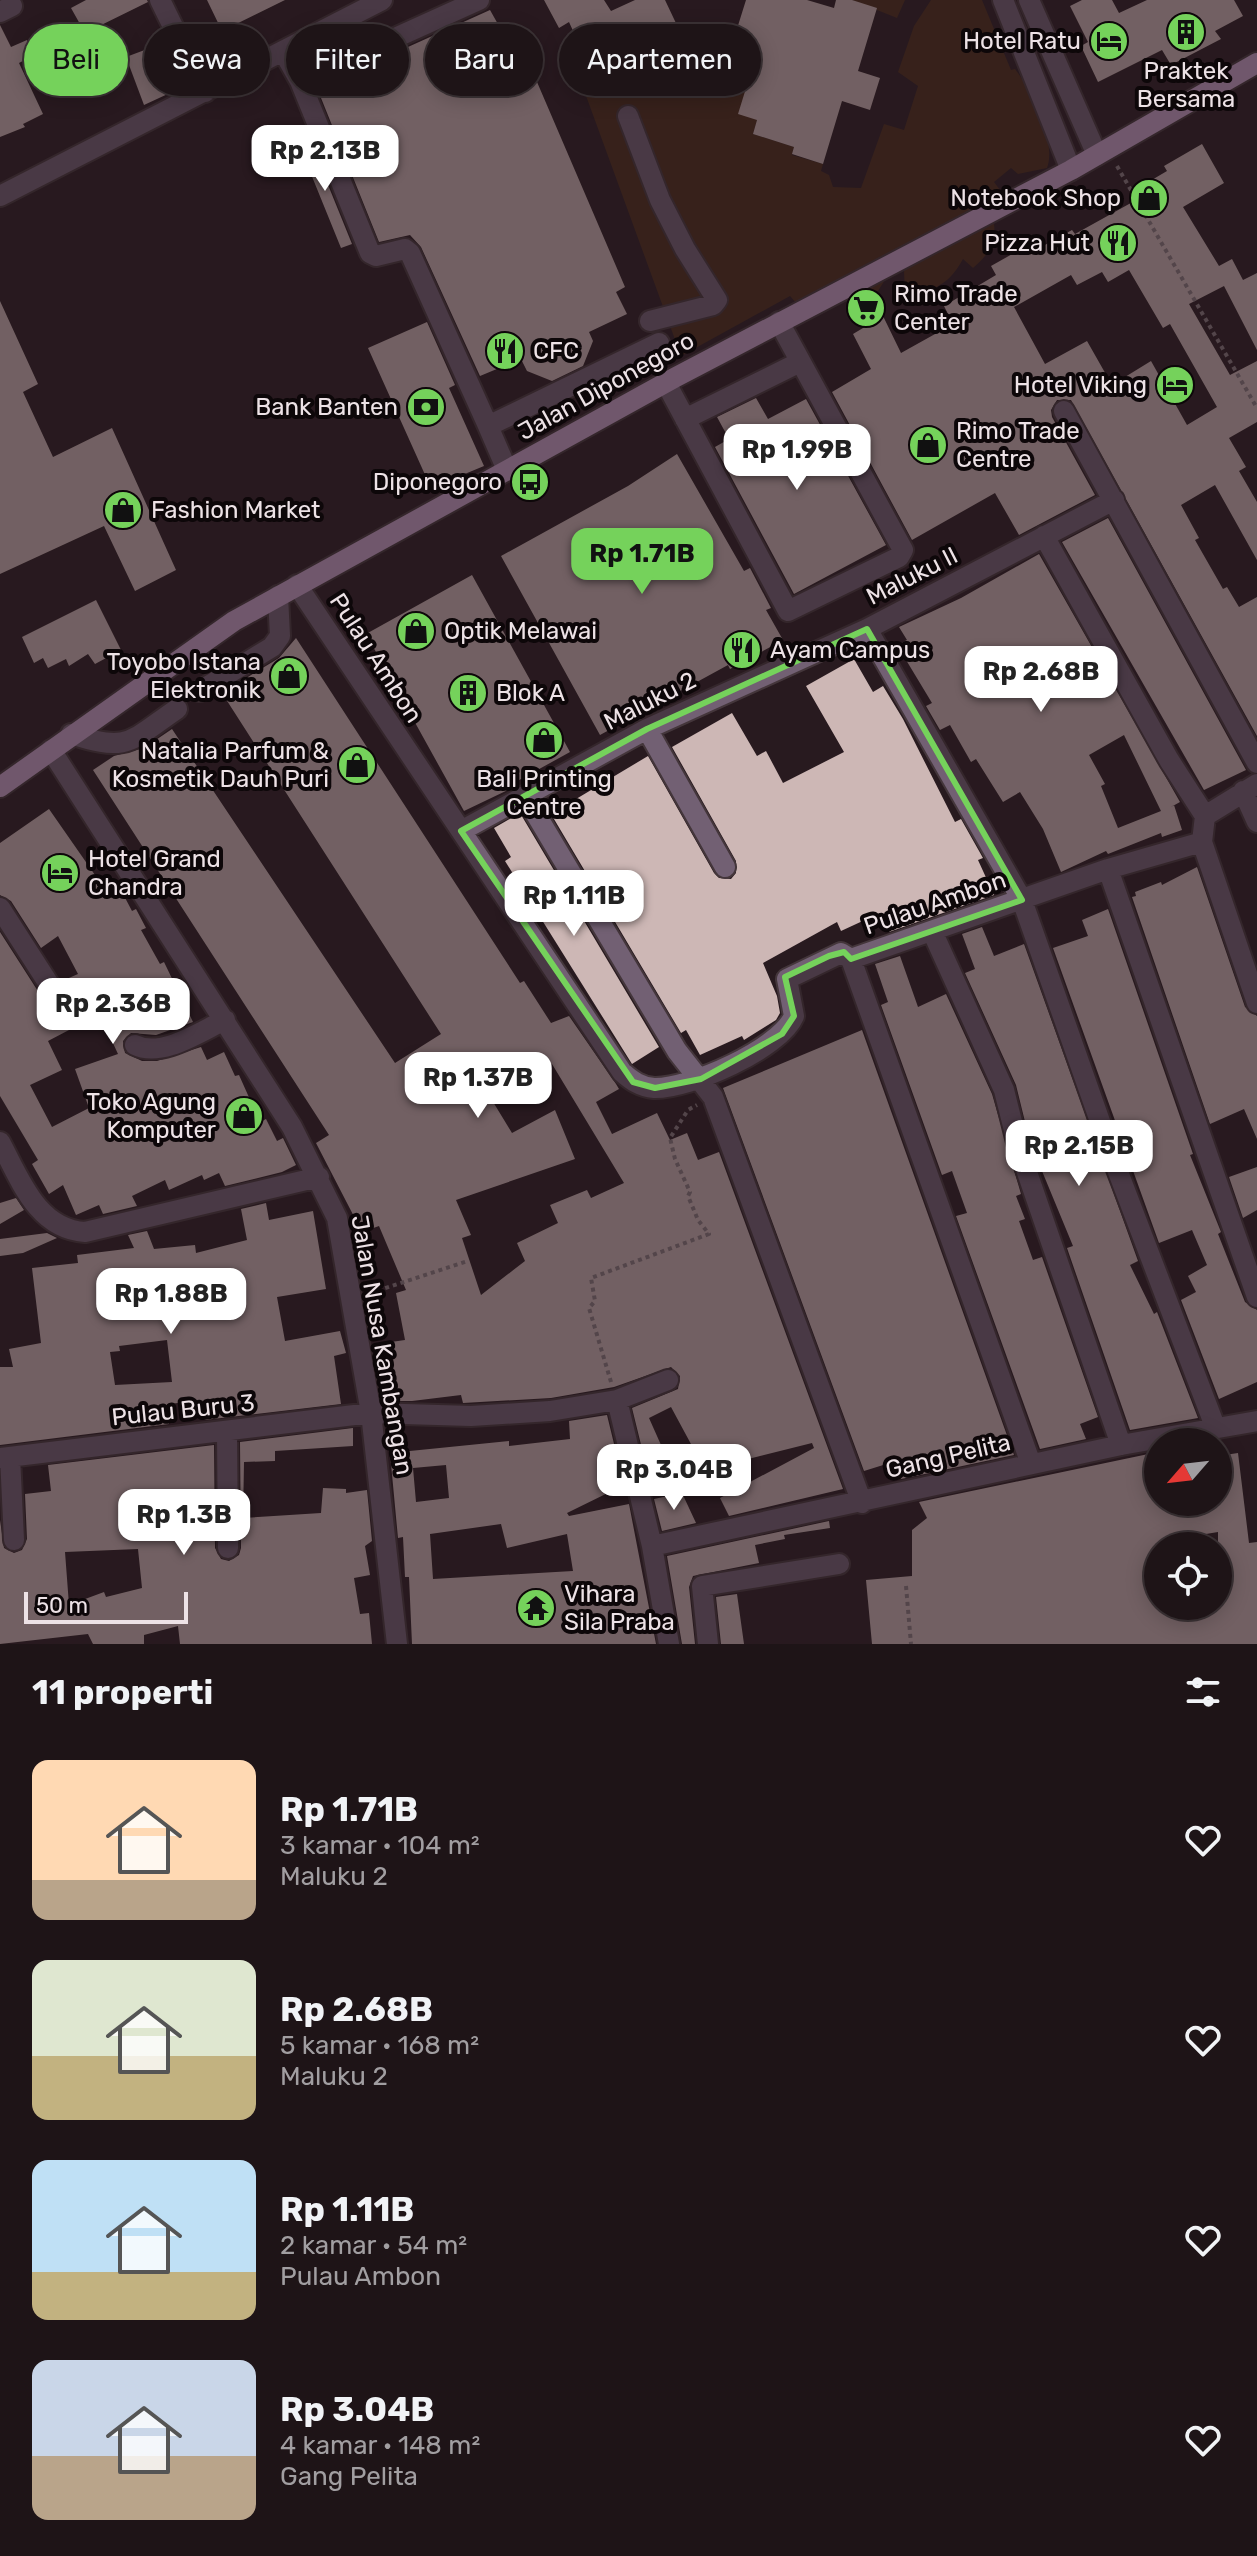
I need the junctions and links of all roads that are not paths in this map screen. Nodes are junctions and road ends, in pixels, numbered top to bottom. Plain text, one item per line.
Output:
1 (160, 0) edge
2 (382, 0) edge
3 (479, 0) edge
4 (1003, 0) edge
5 (1029, 0) edge
6 (172, 24) edge
7 (409, 32) edge
8 (283, 51) junction
9 (286, 56) edge
10 (270, 58) edge
11 (1257, 63) edge
12 (197, 96) edge
13 (306, 96) edge
14 (628, 116) dead end
15 (1102, 152) junction
16 (1071, 170) junction
17 (0, 196) edge
18 (650, 321) dead end
19 (779, 322) junction
20 (659, 343) dead end
21 (800, 362) junction
22 (666, 383) junction
23 (1064, 411) dead end
24 (685, 419) junction
25 (488, 426) junction
26 (507, 470) junction
27 (1114, 500) junction
28 (1044, 536) junction
29 (297, 585) junction
30 (278, 596) junction
31 (867, 629) junction
32 (200, 691) dead end
33 (177, 709) dead end
34 (647, 729) junction
35 (71, 734) junction
36 (51, 750) junction
37 (1257, 763) edge
38 (0, 787) edge
39 (1250, 787) edge
40 (525, 796) junction
41 (1205, 816) junction
42 (1257, 822) edge
43 (461, 831) junction
44 (1202, 842) junction
45 (725, 867) dead end
46 (1108, 869) junction
47 (1022, 900) junction
48 (0, 908) edge
49 (932, 931) junction
50 (851, 959) junction
51 (1257, 1003) edge
52 (70, 1017) dead end
53 (225, 1020) junction
54 (135, 1045) dead end
55 (701, 1079) junction
56 (0, 1142) edge
57 (319, 1177) junction
58 (1257, 1297) edge
59 (668, 1380) dead end
60 (617, 1400) junction
61 (371, 1413) junction
62 (1257, 1421) edge
63 (1216, 1428) edge
64 (1221, 1428) edge
65 (227, 1431) junction
66 (1144, 1441) edge
67 (1121, 1445) junction
68 (5, 1458) edge
69 (1031, 1464) junction
70 (862, 1503) junction
71 (14, 1540) dead end
72 (652, 1546) junction
73 (228, 1548) dead end
74 (839, 1564) dead end
75 (397, 1644) edge
76 (669, 1644) edge
77 (708, 1644) edge

1 - 6 street
2 - 8 street
3 - 7 street
4 - 16 street
5 - 15 street
8 - 9 street
8 - 10 street
11 - 15 main road, Jalan Diponegoro
12 - 17 street
13 - 25 street
14 - 18 street
15 - 16 main road, Jalan Diponegoro
16 - 19 main road, Jalan Diponegoro
19 - 21 street
19 - 22 main road, Jalan Diponegoro
20 - 25 street
21 - 24 street
21 - 24 street
22 - 24 street
22 - 26 main road, Jalan Diponegoro
23 - 27 street
25 - 26 street
26 - 29 main road, Jalan Diponegoro
27 - 28 street, Maluku II
27 - 37 street
28 - 31 street, Maluku II
28 - 41 street
29 - 30 main road, Jalan Diponegoro
29 - 43 street, Pulau Ambon
30 - 32 street
30 - 35 main road, Jalan Diponegoro
31 - 34 street, Maluku 2
31 - 47 street, Maluku II
33 - 35 street
34 - 40 street, Maluku 2
34 - 45 street
35 - 36 main road, Jalan Diponegoro
36 - 38 main road, Jalan Diponegoro
36 - 53 street, Jalan Nusa Kambangan
39 - 41 street
39 - 42 street
40 - 43 street, Maluku 2
40 - 55 street
41 - 44 street
43 - 55 street, Pulau Ambon
44 - 46 street, Pulau Ambon
44 - 51 street
46 - 47 street, Pulau Ambon
46 - 58 street
47 - 49 street, Pulau Ambon
47 - 63 street, Maluku II
48 - 52 street
49 - 50 street, Pulau Ambon
49 - 67 street
50 - 55 street, Pulau Ambon
50 - 69 street
53 - 54 street
53 - 57 street, Jalan Nusa Kambangan
55 - 70 street
56 - 57 street
57 - 61 street, Jalan Nusa Kambangan
59 - 60 street, Pulau Buru 3
60 - 61 street, Pulau Buru 3
60 - 72 street
61 - 65 street, Pulau Buru 3
61 - 75 street, Jalan Nusa Kambangan
62 - 64 street, Gang Pelita
65 - 68 street, Pulau Buru 3
65 - 73 street
66 - 67 street, Gang Pelita
67 - 69 street, Gang Pelita
68 - 71 street
69 - 70 street, Gang Pelita
70 - 72 street, Gang Pelita
72 - 76 street
74 - 77 street

